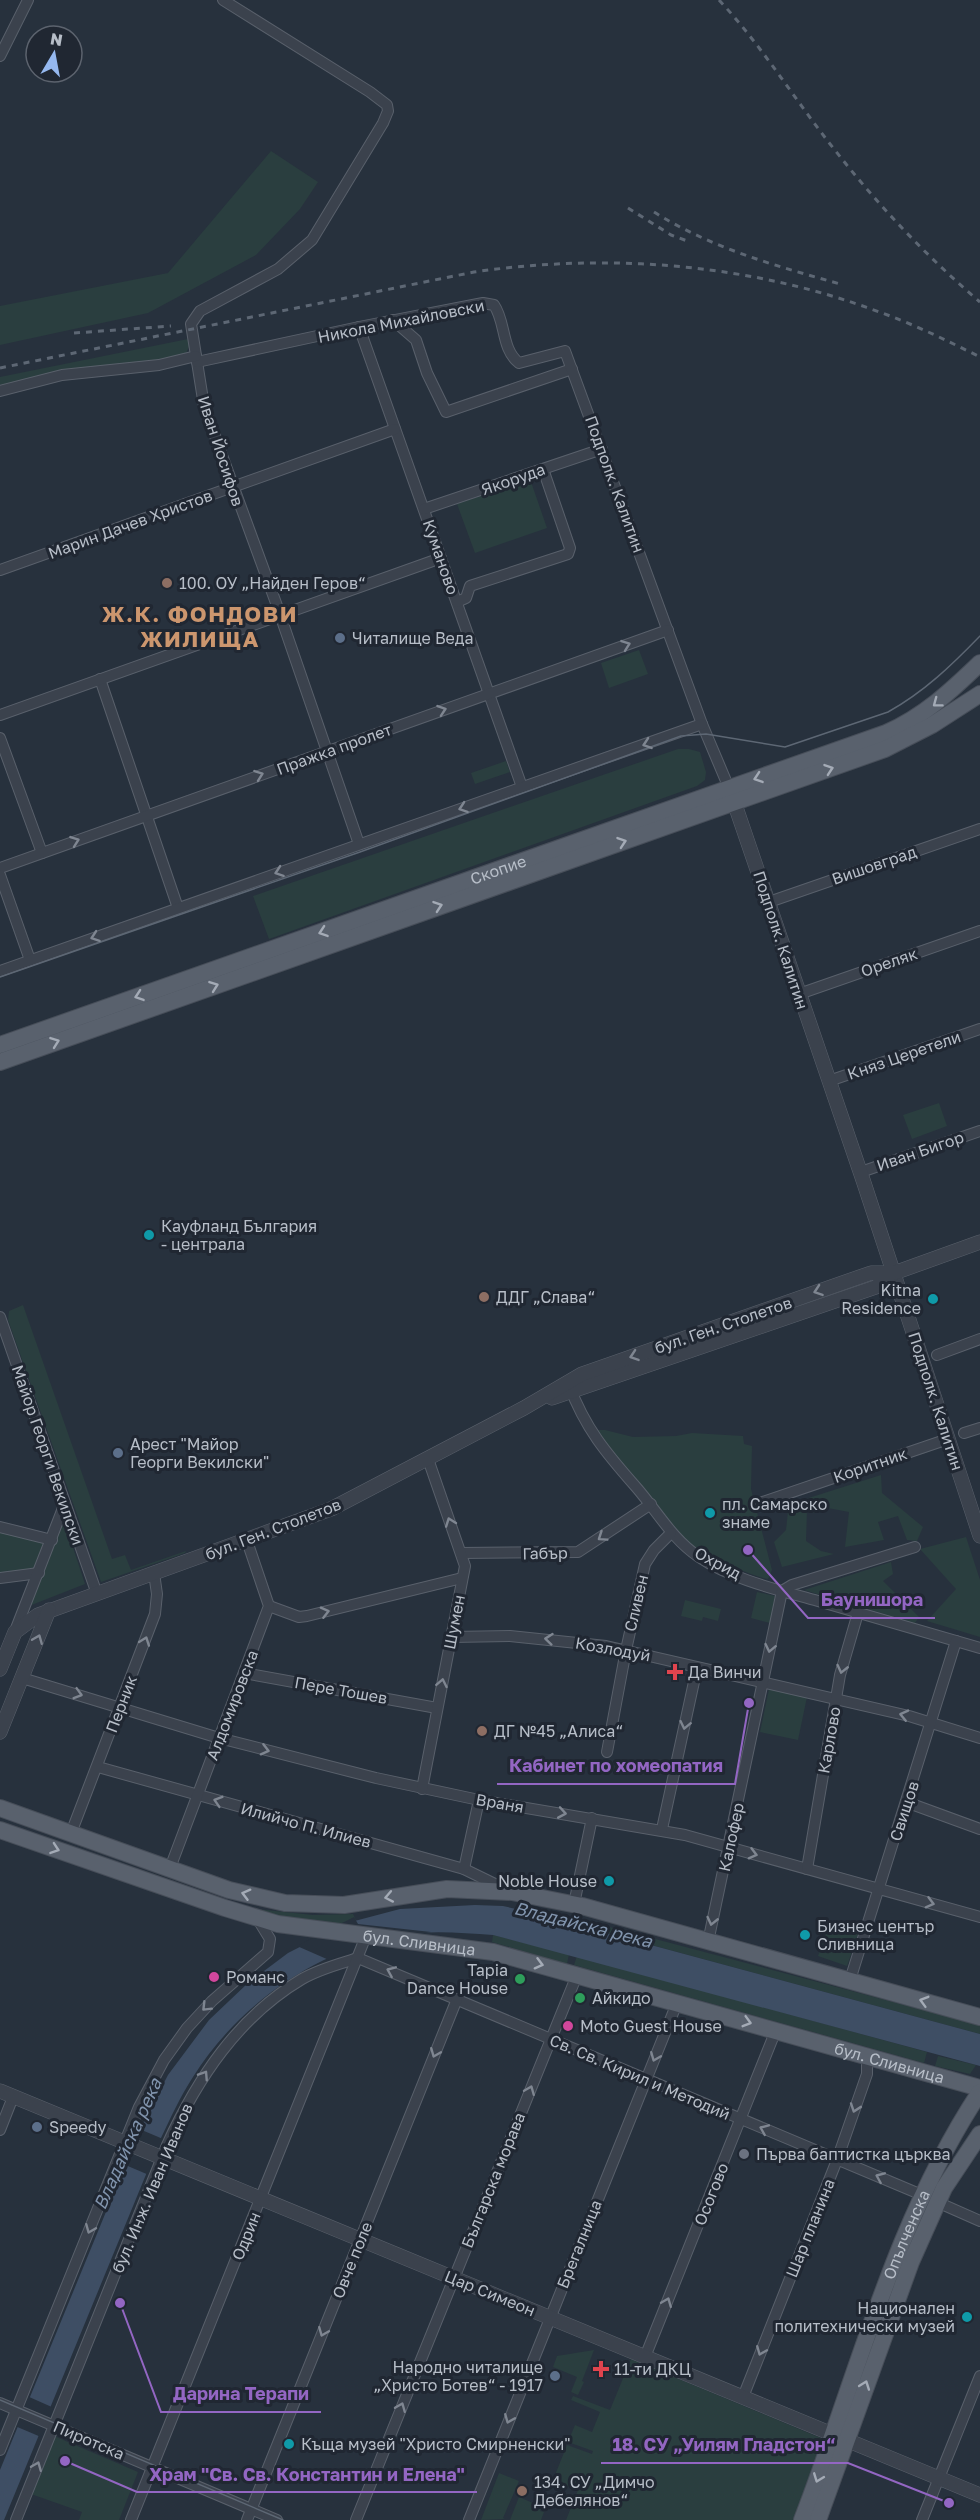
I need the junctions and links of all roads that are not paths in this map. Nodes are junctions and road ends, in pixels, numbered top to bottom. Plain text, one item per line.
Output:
1 (28, 0) edge
2 (223, 0) edge
3 (0, 56) edge
4 (393, 320) junction
5 (359, 327) junction
6 (566, 351) joint
7 (196, 359) junction
8 (572, 369) junction
9 (0, 391) edge
10 (395, 429) junction
11 (602, 449) junction
12 (543, 469) junction
13 (232, 488) junction
14 (424, 509) junction
15 (441, 558) junction
16 (0, 570) edge
17 (456, 602) junction
18 (280, 616) junction
19 (669, 630) junction
20 (980, 663) edge
21 (100, 679) junction
22 (489, 693) junction
23 (980, 694) edge
24 (0, 715) edge
25 (702, 724) junction
26 (0, 738) edge
27 (327, 751) junction
28 (522, 787) junction
29 (732, 795) junction
30 (146, 816) junction
31 (980, 829) edge
32 (359, 844) junction
33 (42, 853) junction
34 (0, 868) edge
35 (0, 875) edge
36 (769, 902) junction
37 (178, 908) junction
38 (980, 931) edge
39 (30, 960) junction
40 (0, 971) edge
41 (799, 994) junction
42 (980, 1029) edge
43 (0, 1045) edge
44 (0, 1062) edge
45 (829, 1081) junction
46 (980, 1131) edge
47 (861, 1172) junction
48 (980, 1242) edge
49 (894, 1273) junction
50 (0, 1317) edge
51 (980, 1339) edge
52 (937, 1355) dead end
53 (570, 1387) junction
54 (980, 1428) edge
55 (964, 1434) dead end
56 (948, 1439) junction
57 (428, 1459) junction
58 (65, 1503) junction
59 (651, 1504) junction
60 (757, 1504) dead end
61 (0, 1527) edge
62 (671, 1533) junction
63 (980, 1536) edge
64 (52, 1540) junction
65 (247, 1540) junction
66 (915, 1547) dead end
67 (461, 1553) junction
68 (39, 1573) junction
69 (154, 1573) junction
70 (0, 1578) edge
71 (462, 1578) junction
72 (782, 1591) junction
73 (97, 1594) junction
74 (269, 1606) junction
75 (49, 1610) junction
76 (858, 1613) junction
77 (15, 1632) junction
78 (451, 1637) junction
79 (956, 1641) junction
80 (980, 1648) edge
81 (626, 1650) junction
82 (697, 1668) junction
83 (0, 1669) edge
84 (244, 1673) junction
85 (22, 1678) junction
86 (762, 1683) junction
87 (836, 1699) junction
88 (121, 1707) junction
89 (438, 1708) junction
90 (932, 1722) junction
91 (0, 1732) edge
92 (219, 1738) junction
93 (980, 1738) edge
94 (607, 1752) dead end
95 (98, 1767) junction
96 (422, 1789) junction
97 (199, 1795) junction
98 (479, 1800) junction
99 (906, 1802) junction
100 (0, 1808) edge
101 (592, 1818) junction
102 (662, 1829) junction
103 (980, 1829) edge
104 (0, 1830) edge
105 (71, 1833) junction
106 (729, 1848) junction
107 (170, 1868) junction
108 (464, 1869) junction
109 (807, 1869) junction
110 (879, 1890) junction
111 (512, 1892) junction
112 (574, 1904) junction
113 (980, 1917) edge
114 (257, 1918) junction
115 (708, 1942) junction
116 (361, 1948) junction
117 (577, 1975) junction
118 (850, 1980) junction
119 (457, 1999) junction
120 (677, 2003) junction
121 (980, 2016) edge
122 (776, 2030) junction
123 (551, 2039) junction
124 (867, 2056) junction
125 (646, 2079) junction
126 (980, 2088) edge
127 (980, 2092) edge
128 (7, 2094) edge
129 (741, 2120) junction
130 (0, 2130) edge
131 (980, 2134) edge
132 (127, 2143) junction
133 (160, 2157) junction
134 (837, 2160) junction
135 (930, 2198) junction
136 (261, 2199) junction
137 (980, 2221) edge
138 (360, 2239) junction
139 (453, 2277) junction
140 (550, 2317) junction
141 (645, 2357) junction
142 (980, 2376) edge
143 (743, 2397) junction
144 (0, 2403) edge
145 (18, 2411) junction
146 (51, 2424) junction
147 (839, 2437) junction
148 (0, 2450) edge
149 (152, 2467) junction
150 (939, 2478) junction
151 (980, 2495) edge
152 (250, 2515) edge
153 (16, 2520) edge
154 (131, 2520) edge
155 (277, 2520) edge
156 (356, 2520) edge
157 (469, 2520) edge
158 (802, 2520) edge
159 (818, 2520) edge
160 (922, 2520) edge

1 - 3 street
2 - 7 street, Иван Йосифов
4 - 5 street, Никола Михайловски
4 - 6 street, Никола Михайловски
4 - 8 street
5 - 7 street, Никола Михайловски
5 - 10 street, Куманово
6 - 8 street, Подполк. Калитин
7 - 9 street, Никола Михайловски
7 - 13 street, Иван Йосифов
8 - 11 street, Подполк. Калитин
10 - 13 street, Марин Дачев Христов
10 - 14 street, Куманово
11 - 12 street, Якоруда
11 - 19 street, Подполк. Калитин
12 - 14 street, Якоруда
12 - 17 street
13 - 16 street, Марин Дачев Христов
13 - 18 street, Иван Йосифов
14 - 15 street, Куманово
15 - 17 street, Куманово
15 - 18 street
17 - 22 street, Куманово
18 - 21 street
18 - 27 street, Иван Йосифов
22 -> 19 street, Пражка пролет
19 - 25 street, Подполк. Калитин
20 -> 29 main road, Скопие
21 - 24 street
21 - 30 street
27 -> 22 street, Пражка пролет
22 - 28 street, Куманово
29 -> 23 main road, Скопие
25 -> 28 street
25 - 29 street, Подполк. Калитин
26 - 33 street
30 -> 27 street, Пражка пролет
27 - 32 street, Иван Йосифов
28 -> 32 street
29 - 36 street, Подполк. Калитин
29 -> 43 main road, Скопие
44 -> 29 main road, Скопие
33 -> 30 street, Пражка пролет
30 - 37 street
31 - 36 street, Вишовград
32 -> 37 street
33 - 34 street, Пражка пролет
35 - 39 street
36 - 41 street, Подполк. Калитин
37 -> 39 street
38 - 41 street, Ореляк
39 - 40 street
41 - 45 street, Подполк. Калитин
42 - 45 street, Княз Церетели
45 - 47 street, Подполк. Калитин
46 - 47 street, Иван Бигор
47 - 49 street, Подполк. Калитин
48 - 49 street, бул. Ген. Столетов
49 - 53 street, бул. Ген. Столетов
49 - 56 street, Подполк. Калитин
50 - 58 street, Майор Георги Векилски
51 - 52 street
53 - 57 street, бул. Ген. Столетов
53 - 59 street, Охрид
54 - 55 street
56 - 60 street, Коритник
56 - 63 street, Подполк. Калитин
57 - 65 street, бул. Ген. Столетов
67 -> 57 street, Шумен
58 - 64 street
58 - 73 street, Майор Георги Векилски
59 - 62 street, Охрид
59 -> 67 street, Габър
61 - 64 street
62 - 72 street, Охрид
62 - 81 street, Сливен
64 - 68 street
65 - 69 street, бул. Ген. Столетов
65 - 74 street
66 - 72 street
67 - 71 street, Шумен
68 - 70 street
68 - 77 street
69 - 73 street, бул. Ген. Столетов
88 -> 69 street, Перник
74 -> 71 street
71 - 78 street, Шумен
72 - 76 street, Охрид
72 -> 86 street, Калофер
73 - 75 street, бул. Ген. Столетов
74 - 84 street, Алдомировска
75 - 77 street, бул. Ген. Столетов
85 -> 75 street
76 - 79 street, Охрид
76 -> 87 street, Карлово
77 - 83 street
81 -> 78 street, Козлодуй
89 -> 78 street, Шумен
79 - 80 street, Охрид
79 - 90 street, Свищов
81 - 82 street, Козлодуй
81 - 94 street, Сливен
82 - 86 street, Козлодуй
82 -> 102 street
84 - 89 street, Пере Тошев
84 - 92 street, Алдомировска
85 -> 88 street, Враня
85 - 91 street
86 - 87 street, Козлодуй
86 - 106 street, Калофер
90 -> 87 street, Козлодуй
87 - 109 street, Карлово
88 - 92 street, Враня
88 - 95 street, Перник
89 - 96 street, Шумен
90 - 93 street, Козлодуй
90 - 99 street, Свищов
92 -> 96 street, Враня
92 - 97 street, Алдомировска
95 - 97 street, Илийчо П. Илиев
95 - 105 street, Перник
96 - 98 street, Враня
97 - 107 street, Алдомировска
108 -> 97 street, Илийчо П. Илиев
98 -> 101 street, Враня
98 - 108 street
99 - 103 street
99 - 110 street, Свищов
100 - 105 main road, бул. Сливница
101 - 102 street, Враня
101 - 112 street
102 - 106 street, Враня
104 -> 114 main road, бул. Сливница
105 - 107 main road, бул. Сливница
106 -> 109 street, Враня
106 -> 115 street, Калофер
111 -> 107 main road, бул. Сливница
108 - 111 street, Илийчо П. Илиев
109 - 110 street, Враня
110 -> 113 street, Враня
110 - 118 street, Свищов
111 - 112 main road, бул. Сливница
112 - 115 main road, бул. Сливница
114 - 116 main road, бул. Сливница
114 -> 132 street
115 - 118 main road, бул. Сливница
116 -> 117 main road, бул. Сливница
119 -> 116 street, Св. Св. Кирил и Методий
133 -> 116 street, бул. Инж. Иван Иванов
116 - 136 street, Одрин
117 - 120 main road, бул. Сливница
117 - 123 street, Българска морава
121 -> 118 main road, бул. Сливница
119 - 123 street, Св. Св. Кирил и Методий
119 -> 138 street, Овче поле
120 -> 122 main road, бул. Сливница
120 -> 125 street, Брегалница
122 - 124 main road, бул. Сливница
122 - 129 street, Осогово
123 - 125 street, Св. Св. Кирил и Методий
139 -> 123 street, Българска морава
124 - 126 main road, бул. Сливница
124 -> 134 street, Шар планина
125 - 129 street, Св. Св. Кирил и Методий
125 - 140 street, Брегалница
127 - 135 main road, Опълченска
128 - 130 street
128 - 132 street, Цар Симеон
134 -> 129 street, Св. Св. Кирил и Методий
141 -> 129 street, Осогово
131 - 135 main road, Опълченска
132 - 133 street, Цар Симеон
132 -> 145 street
133 - 136 street, Цар Симеон
133 - 146 street, бул. Инж. Иван Иванов
135 -> 134 street, Св. Св. Кирил и Методий
134 -> 143 street, Шар планина
135 - 137 street, Св. Св. Кирил и Методий
135 - 147 main road, Опълченска
136 - 138 street, Цар Симеон
136 - 149 street, Одрин
138 - 139 street, Цар Симеон
138 -> 152 street, Овче поле
139 - 140 street, Цар Симеон
156 -> 139 street, Българска морава
140 - 141 street, Цар Симеон
140 -> 157 street, Брегалница
141 - 143 street, Цар Симеон
142 - 150 street
143 - 147 street, Цар Симеон
144 - 145 street, Пиротска
145 - 146 street, Пиротска
145 - 148 street
146 - 149 street, Пиротска
153 -> 146 street, бул. Инж. Иван Иванов
147 - 150 street, Цар Симеон
147 -> 158 main road, Опълченска
147 - 159 main road, Опълченска
149 - 152 street, Пиротска
149 - 154 street, Одрин
150 - 151 street, Цар Симеон
150 - 160 street
152 - 155 street, Пиротска

